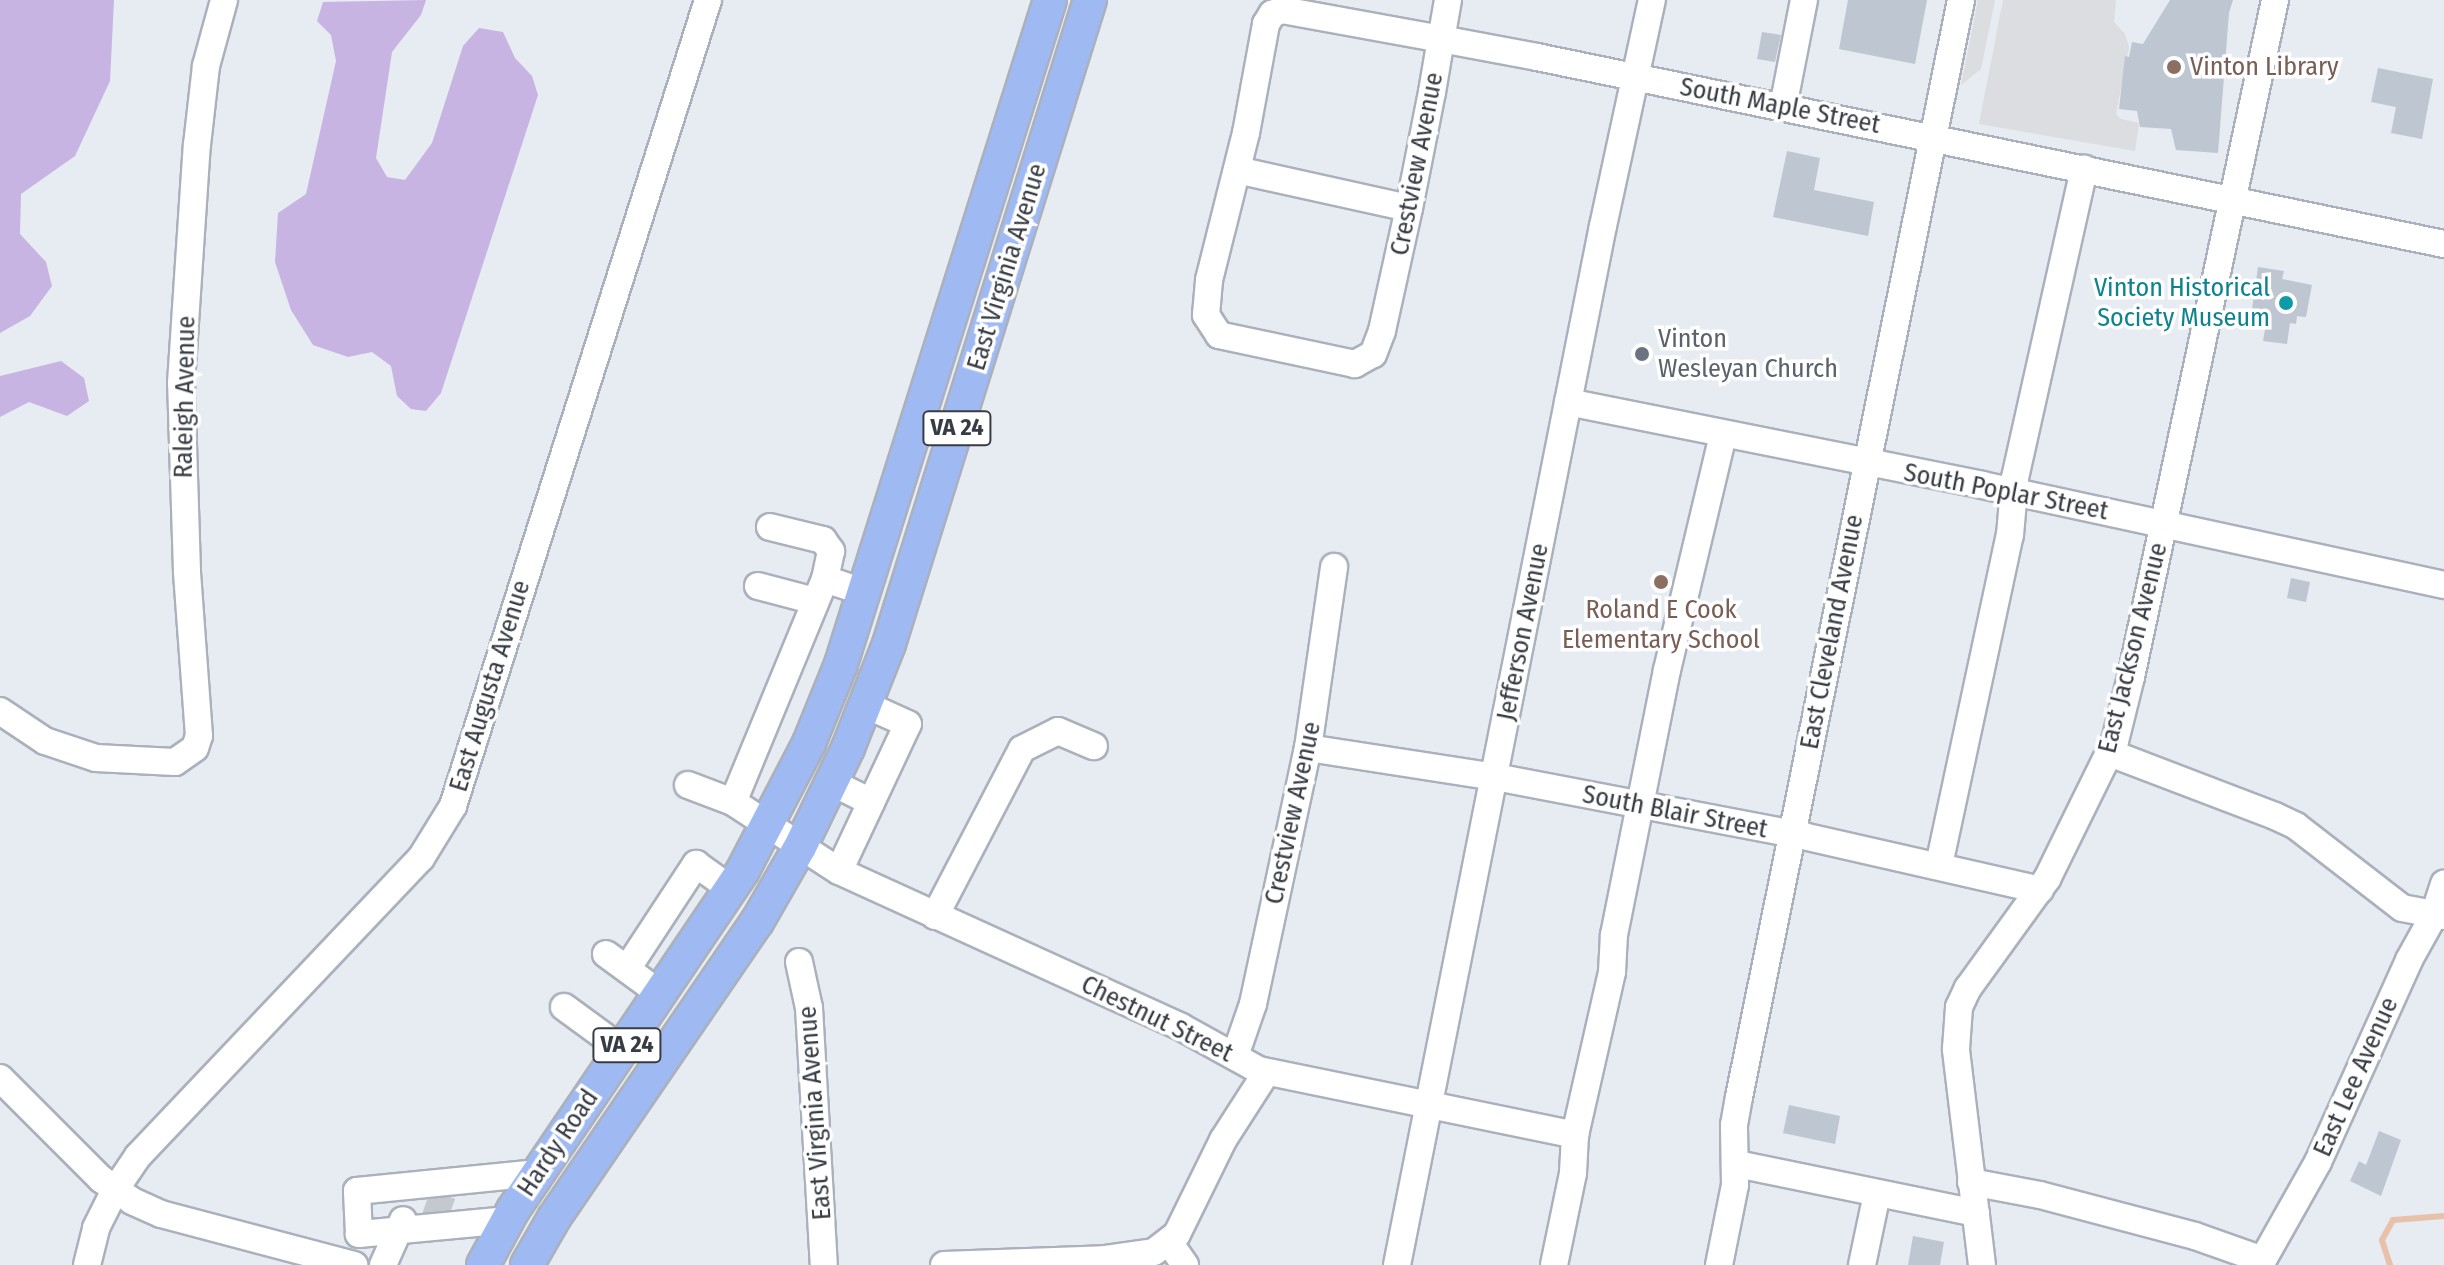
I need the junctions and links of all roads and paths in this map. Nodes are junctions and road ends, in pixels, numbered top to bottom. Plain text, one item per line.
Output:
1 (224, 0) edge
2 (708, 0) edge
3 (1050, 0) edge
4 (1090, 0) edge
5 (1448, 0) edge
6 (1652, 0) edge
7 (1804, 0) edge
8 (1961, 0) edge
9 (2275, 0) edge
10 (1441, 39) junction
11 (1635, 78) junction
12 (1783, 107) junction
13 (1933, 137) junction
14 (2084, 169) junction
15 (1237, 170) junction
16 (2232, 199) junction
17 (1409, 208) junction
18 (2444, 244) edge
19 (1568, 402) junction
20 (1723, 435) junction
21 (1866, 465) junction
22 (2014, 492) junction
23 (2164, 524) junction
24 (770, 527) dead end
25 (1334, 567) dead end
26 (2444, 585) edge
27 (758, 586) dead end
28 (820, 590) junction
29 (864, 592) junction
30 (866, 705) junction
31 (0, 711) edge
32 (1094, 746) dead end
33 (1308, 748) junction
34 (2110, 753) junction
35 (1495, 777) junction
36 (831, 782) junction
37 (688, 785) dead end
38 (733, 802) junction
39 (871, 802) junction
40 (1640, 805) junction
41 (768, 823) junction
42 (1791, 835) junction
43 (800, 847) junction
44 (1939, 865) junction
45 (839, 871) junction
46 (2444, 884) edge
47 (731, 889) junction
48 (2040, 890) junction
49 (2439, 915) edge
50 (935, 916) junction
51 (799, 962) dead end
52 (662, 995) junction
53 (564, 1007) dead end
54 (623, 1050) junction
55 (1235, 1056) junction
56 (1266, 1073) junction
57 (0, 1078) edge
58 (1427, 1104) junction
59 (1575, 1135) junction
60 (1737, 1164) junction
61 (538, 1173) junction
62 (485, 1178) junction
63 (1971, 1182) junction
64 (115, 1190) junction
65 (1877, 1194) junction
66 (1976, 1213) junction
67 (508, 1220) junction
68 (473, 1224) junction
69 (402, 1226) junction
70 (1169, 1242) junction
71 (2261, 1262) edge
72 (87, 1265) edge
73 (354, 1265) edge
74 (383, 1265) edge
75 (483, 1265) edge
76 (527, 1265) edge
77 (824, 1265) edge
78 (944, 1265) edge
79 (1185, 1265) edge
80 (1397, 1265) edge
81 (1554, 1265) edge
82 (1719, 1265) edge
83 (1862, 1265) edge
84 (1982, 1265) edge

1 - 31 street, Raleigh Avenue
2 - 64 street, East Augusta Avenue
3 - 29 main road, East Virginia Avenue / VA 24
4 - 30 main road, East Virginia Avenue / VA 24
5 - 10 street, Crestview Avenue
6 - 11 street, Jefferson Avenue
7 - 12 street
8 - 13 street, East Cleveland Avenue
9 - 16 street, East Jackson Avenue
10 - 11 street, South Maple Street
10 - 15 street, South Maple Street
10 - 17 street, Crestview Avenue
11 - 12 street, South Maple Street
11 - 19 street, Jefferson Avenue
12 - 13 street, South Maple Street
13 - 14 street, South Maple Street
13 - 21 street, East Cleveland Avenue
14 - 16 street, South Maple Street
14 - 22 street
15 - 17 street
15 - 17 street, Crestview Avenue
16 - 18 street, South Maple Street
16 - 23 street, East Jackson Avenue
19 - 20 street, South Poplar Street
19 - 35 street, Jefferson Avenue
20 - 21 street, South Poplar Street
20 - 40 street
21 - 22 street, South Poplar Street
21 - 42 street, East Cleveland Avenue
22 - 23 street, South Poplar Street
22 - 44 street
23 - 26 street, South Poplar Street
23 - 34 street, East Jackson Avenue
24 - 28 street
25 - 33 street, Crestview Avenue
27 - 28 street
28 - 29 street
28 - 38 street
29 - 41 main road, East Virginia Avenue / VA 24
30 - 36 main road, East Virginia Avenue / VA 24
30 - 39 street
32 - 50 street
33 - 35 street, South Blair Street
33 - 55 street, Crestview Avenue
34 - 48 street, East Jackson Avenue
34 - 49 street
35 - 40 street, South Blair Street
35 - 58 street, Jefferson Avenue
36 - 39 street
36 - 43 main road, East Virginia Avenue / VA 24
37 - 38 street, Chestnut Street
38 - 41 street, Chestnut Street
39 - 45 street
40 - 42 street, South Blair Street
40 - 59 street
41 - 43 street, Chestnut Street
41 - 47 main road, Hardy Road / VA 24
42 - 44 street, South Blair Street
42 - 60 street, East Cleveland Avenue
43 - 45 street, Chestnut Street
43 - 76 main road, Hardy Road / VA 24
44 - 48 street, South Blair Street
45 - 50 street, Chestnut Street
46 - 49 street, East Lee Avenue
47 - 52 main road, Hardy Road / VA 24
47 - 52 street
48 - 63 street, East Jackson Avenue
49 - 71 street, East Lee Avenue
50 - 55 street, Chestnut Street
51 - 77 street, East Virginia Avenue
52 - 54 main road, Hardy Road / VA 24
53 - 54 street
54 - 61 main road, Hardy Road / VA 24
55 - 56 street, Chestnut Street
56 - 58 street, Chestnut Street
56 - 70 street
57 - 64 street
58 - 59 street, Chestnut Street
58 - 80 street, Jefferson Avenue
59 - 81 street
60 - 65 street
60 - 82 street, East Cleveland Avenue
61 - 62 street
61 - 67 main road, Hardy Road / VA 24
62 - 68 street
62 - 69 street
63 - 66 street, East Jackson Avenue
63 - 71 street
64 - 72 street, East Augusta Avenue
64 - 73 street
65 - 66 street
65 - 83 street
66 - 84 street, East Jackson Avenue
67 - 68 street
67 - 75 main road, Hardy Road / VA 24
68 - 69 street
69 - 74 street
70 - 78 street
70 - 79 street

